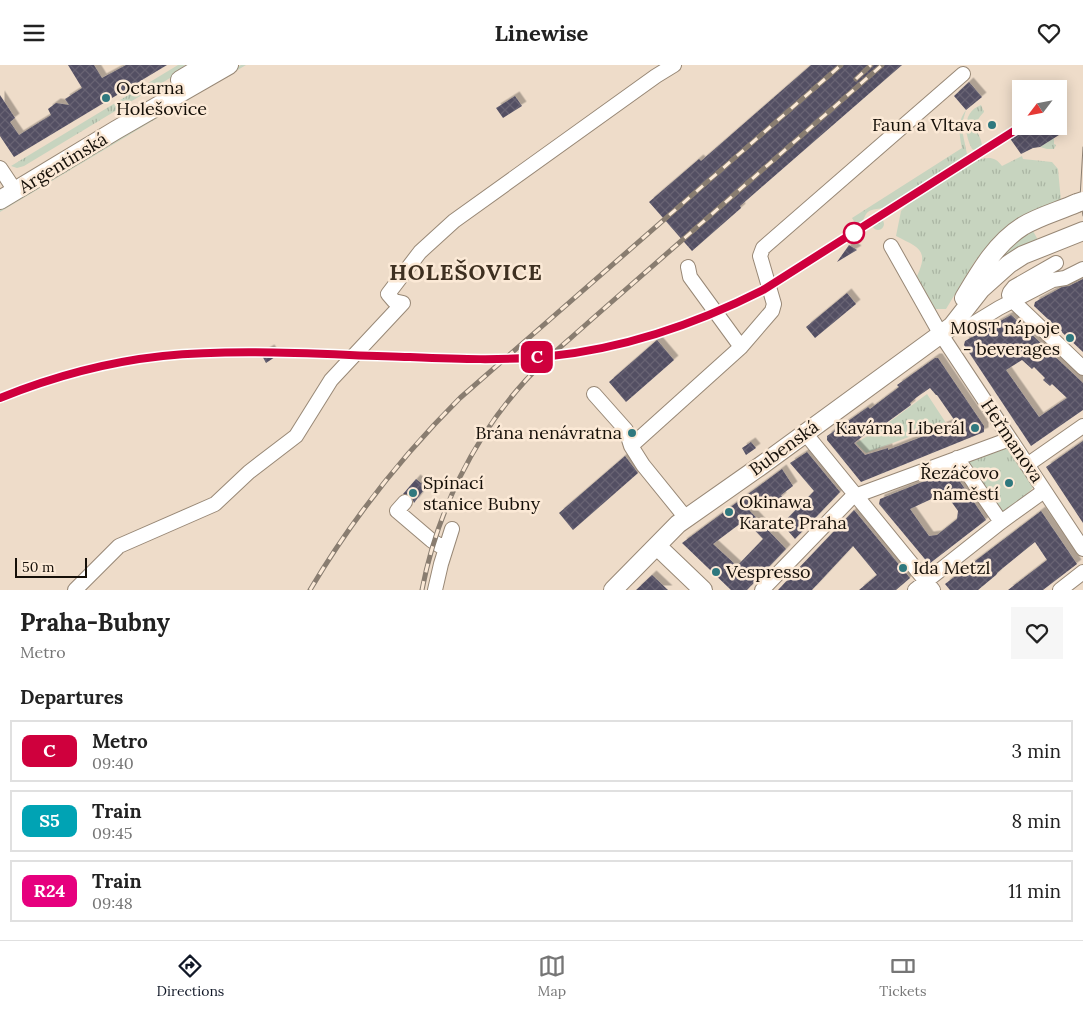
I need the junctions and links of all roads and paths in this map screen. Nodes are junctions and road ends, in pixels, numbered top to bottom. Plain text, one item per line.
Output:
1 (205, 65) edge
2 (229, 65) edge
3 (674, 65) edge
4 (963, 74) dead end
5 (0, 168) edge
6 (5, 186) edge
7 (0, 201) edge
8 (1083, 201) edge
9 (1055, 213) junction
10 (1083, 231) edge
11 (1063, 237) junction
12 (1007, 240) junction
13 (891, 246) dead end
14 (1023, 255) junction
15 (1056, 263) dead end
16 (688, 267) dead end
17 (1083, 269) edge
18 (1014, 302) junction
19 (946, 330) junction
20 (741, 347) junction
21 (1083, 367) edge
22 (594, 394) dead end
23 (1083, 426) edge
24 (805, 433) junction
25 (1010, 439) junction
26 (630, 446) junction
27 (957, 458) junction
28 (1027, 465) junction
29 (1044, 491) junction
30 (856, 496) junction
31 (405, 502) dead end
32 (686, 518) junction
33 (1001, 522) junction
34 (452, 529) dead end
35 (657, 546) junction
36 (445, 549) junction
37 (1083, 549) edge
38 (1083, 572) edge
39 (925, 587) edge
40 (75, 590) edge
41 (435, 590) edge
42 (613, 590) edge
43 (703, 590) edge
44 (762, 590) edge
45 (1060, 590) edge

1 - 6 main road, Argentinská
2 - 7 main road, Argentinská
3 - 40 street
4 - 20 street
5 - 6 street
8 - 9 main road, Bubenská
9 - 11 main road
9 - 12 main road, Bubenská
10 - 11 main road, Bubenská
11 - 14 main road, Bubenská
12 - 14 main road
12 - 19 main road, Bubenská
13 - 19 street, Heřmanova
14 - 19 main road, Bubenská
15 - 18 street
16 - 20 street
17 - 18 street, Bubenská
18 - 19 street, Bubenská
18 - 21 street
19 - 24 main road, Bubenská
19 - 25 street, Heřmanova
20 - 26 street
22 - 26 street
23 - 28 street
24 - 30 street
24 - 32 main road, Bubenská
25 - 27 street
25 - 28 street, Heřmanova
26 - 32 street
27 - 30 street
27 - 33 street
28 - 29 street, Heřmanova
29 - 33 street
29 - 37 street, Heřmanova
30 - 39 street
30 - 44 street
31 - 36 street
32 - 35 main road, Bubenská
33 - 39 street
34 - 36 street
35 - 42 main road, Bubenská
35 - 43 main road
36 - 41 street
38 - 45 street

